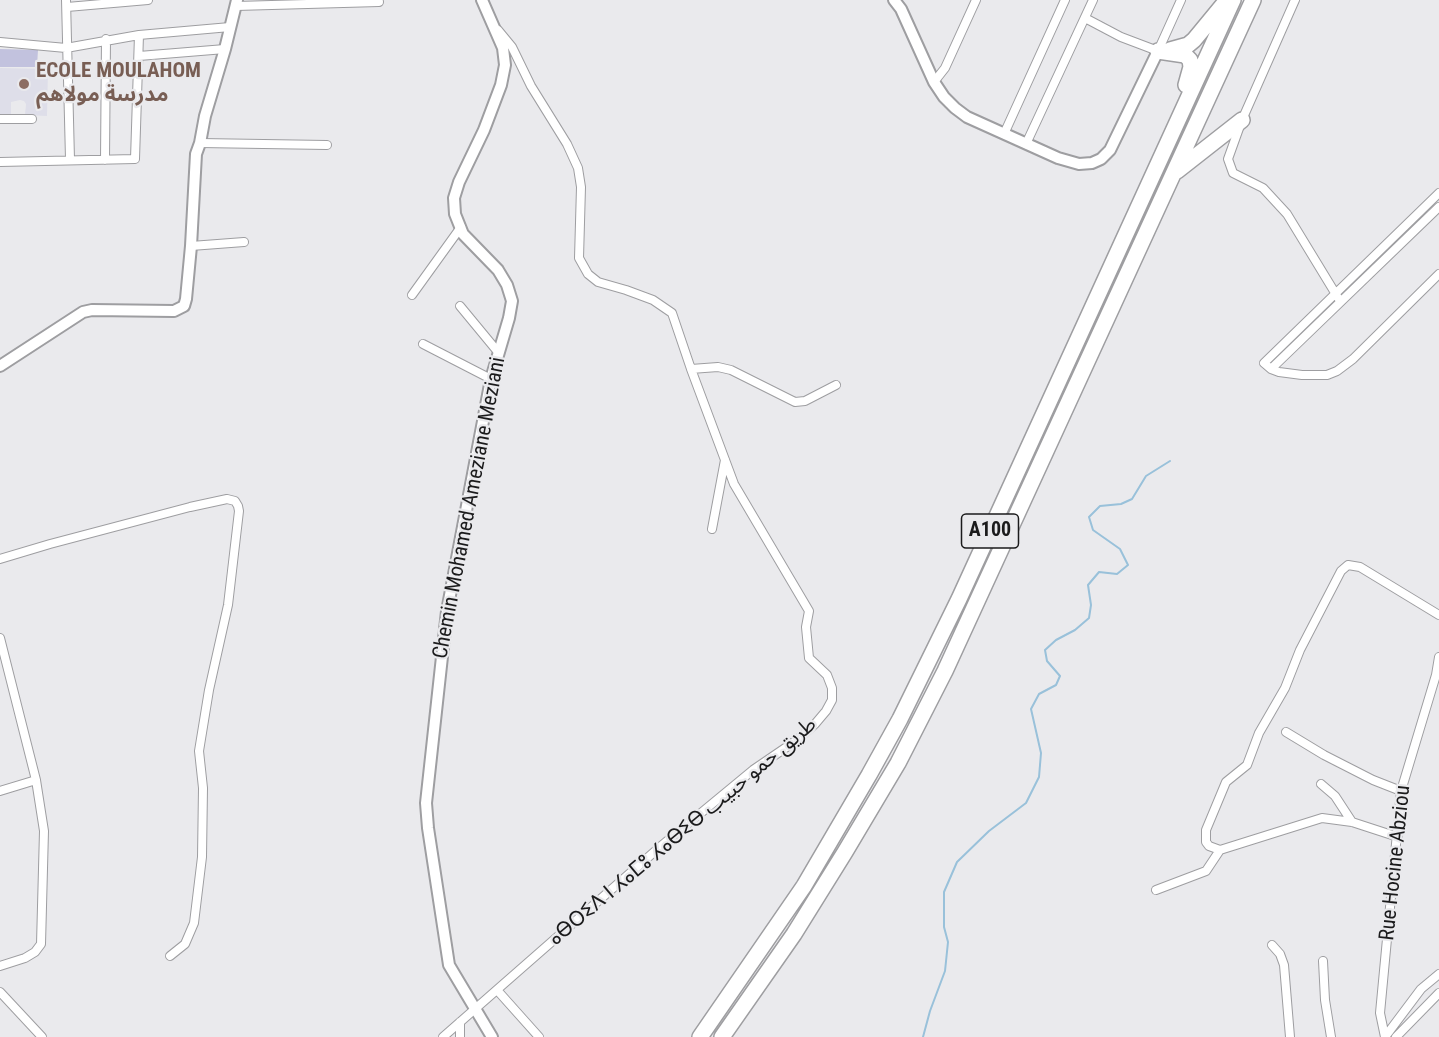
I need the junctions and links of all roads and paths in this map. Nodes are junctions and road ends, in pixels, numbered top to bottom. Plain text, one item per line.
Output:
1 (148, 0) edge
2 (482, 0) edge
3 (894, 0) edge
4 (976, 0) edge
5 (1065, 0) edge
6 (1093, 0) edge
7 (1181, 0) edge
8 (1227, 0) edge
9 (1233, 0) edge
10 (1253, 0) edge
11 (1295, 0) edge
12 (379, 2) dead end
13 (237, 3) edge
14 (66, 4) edge
15 (1085, 18) junction
16 (492, 23) junction
17 (230, 27) junction
18 (139, 35) junction
19 (106, 39) junction
20 (0, 42) edge
21 (66, 48) junction
22 (225, 49) junction
23 (1158, 51) junction
24 (139, 56) junction
25 (934, 82) junction
26 (0, 119) edge
27 (32, 119) dead end
28 (1242, 120) junction
29 (1177, 121) junction
30 (1004, 134) junction
31 (200, 142) junction
32 (1026, 144) junction
33 (327, 145) dead end
34 (70, 159) junction
35 (105, 160) junction
36 (0, 162) edge
37 (1174, 173) junction
38 (1439, 193) edge
39 (1439, 207) edge
40 (461, 227) junction
41 (244, 242) dead end
42 (191, 246) junction
43 (1439, 274) edge
44 (1335, 293) junction
45 (412, 295) dead end
46 (1340, 301) junction
47 (460, 306) dead end
48 (423, 344) dead end
49 (498, 352) junction
50 (0, 366) edge
51 (1268, 366) junction
52 (691, 369) junction
53 (491, 379) junction
54 (836, 385) dead end
55 (725, 460) junction
56 (712, 529) dead end
57 (0, 559) edge
58 (1439, 615) edge
59 (0, 638) edge
60 (2, 656) edge
61 (1439, 657) edge
62 (1437, 676) edge
63 (1286, 732) dead end
64 (36, 780) junction
65 (1321, 784) dead end
66 (0, 791) edge
67 (1401, 791) junction
68 (1352, 822) junction
69 (1398, 837) junction
70 (1220, 850) junction
71 (1156, 890) dead end
72 (1272, 945) dead end
73 (170, 956) dead end
74 (1323, 961) dead end
75 (0, 966) edge
76 (1439, 974) edge
77 (497, 990) junction
78 (0, 992) edge
79 (1439, 993) edge
80 (475, 1009) junction
81 (460, 1022) junction
82 (42, 1037) edge
83 (443, 1037) edge
84 (460, 1037) edge
85 (492, 1037) edge
86 (539, 1037) edge
87 (700, 1037) edge
88 (722, 1037) edge
89 (1290, 1037) edge
90 (1331, 1037) edge
91 (1385, 1037) edge
92 (1396, 1037) edge

1 - 14 street
2 - 16 main road, Chemin Mohamed Ameziane Meziani
3 - 25 main road
4 - 25 street
5 - 30 street
6 - 15 street
7 - 23 street
8 - 23 highway
9 - 29 highway, A100
10 - 37 highway, A100
11 - 28 street
12 - 13 street
13 - 17 main road
14 - 21 street
15 - 23 street
15 - 32 street
16 - 40 main road, Chemin Mohamed Ameziane Meziani
16 - 52 street, ⴰⴱⵔⵉⴷ ⵏ ⵃⴰⵎⵓ ⵃⴰⴱⵉⴱ طريق حمو حبيب
17 - 18 street
17 - 22 main road
18 - 19 street
18 - 24 street
19 - 21 street
19 - 35 street
20 - 21 street
21 - 34 street
22 - 24 street
22 - 31 main road
23 - 29 highway
23 - 32 main road
24 - 35 street
25 - 30 main road
26 - 27 street
28 - 37 highway
28 - 44 street
29 - 87 highway, A100
30 - 32 main road
31 - 33 street
31 - 42 main road
34 - 35 street
34 - 36 street
37 - 88 highway, A100
38 - 44 street
39 - 46 street
40 - 45 street
40 - 49 main road, Chemin Mohamed Ameziane Meziani
41 - 42 street
42 - 50 main road
43 - 51 street
44 - 46 street
44 - 51 street
46 - 51 street
47 - 49 street
48 - 53 street
49 - 53 main road, Chemin Mohamed Ameziane Meziani
52 - 54 street
52 - 55 street, ⴰⴱⵔⵉⴷ ⵏ ⵃⴰⵎⵓ ⵃⴰⴱⵉⴱ طريق حمو حبيب
53 - 80 main road, Chemin Mohamed Ameziane Meziani
55 - 56 street
55 - 77 street, ⴰⴱⵔⵉⴷ ⵏ ⵃⴰⵎⵓ ⵃⴰⴱⵉⴱ طريق حمو حبيب
57 - 73 street
58 - 70 street
59 - 60 street
60 - 64 street
61 - 62 street, Rue Hocine Abziou
62 - 67 street, Rue Hocine Abziou
63 - 67 street
64 - 66 street
64 - 75 street
65 - 68 street
67 - 69 street, Rue Hocine Abziou
68 - 69 street
68 - 70 street
69 - 91 street, Rue Hocine Abziou
70 - 71 street
72 - 89 street
74 - 90 street
76 - 91 street
77 - 80 street, ⴰⴱⵔⵉⴷ ⵏ ⵃⴰⵎⵓ ⵃⴰⴱⵉⴱ طريق حمو حبيب
77 - 86 street
78 - 82 street
79 - 92 street
80 - 81 street, ⴰⴱⵔⵉⴷ ⵏ ⵃⴰⵎⵓ ⵃⴰⴱⵉⴱ طريق حمو حبيب
80 - 85 main road, Chemin Mohamed Ameziane Meziani
81 - 83 street, ⴰⴱⵔⵉⴷ ⵏ ⵃⴰⵎⵓ ⵃⴰⴱⵉⴱ طريق حمو حبيب
81 - 84 street

